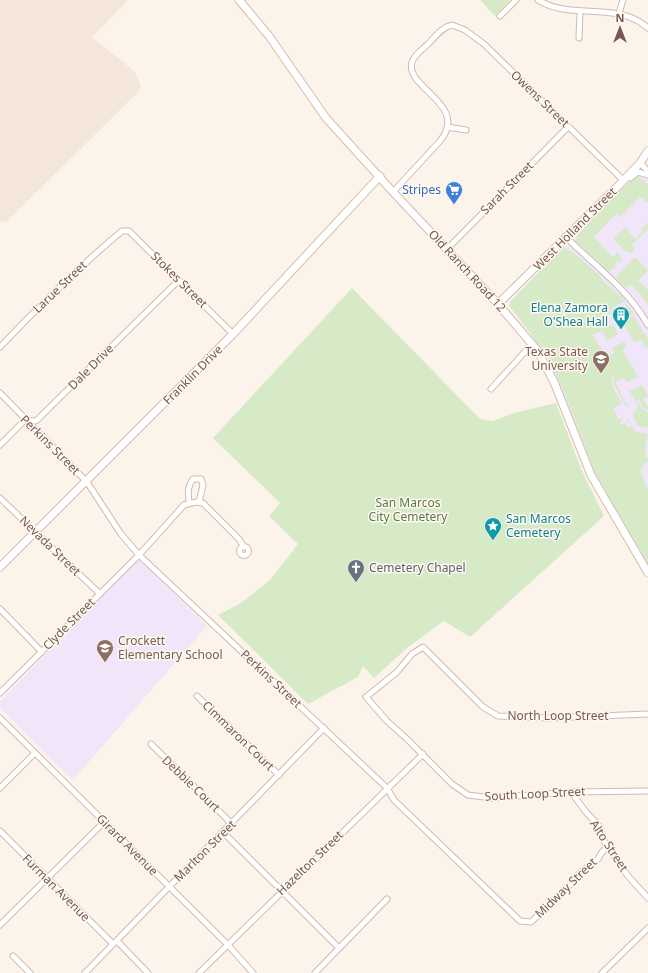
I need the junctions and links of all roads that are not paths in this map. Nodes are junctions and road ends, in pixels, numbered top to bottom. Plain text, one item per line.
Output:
1 (239, 0) edge
2 (516, 0) edge
3 (538, 0) edge
4 (623, 0) edge
5 (580, 11) junction
6 (619, 13) junction
7 (500, 16) dead end
8 (648, 28) edge
9 (579, 38) dead end
10 (447, 127) junction
11 (568, 127) junction
12 (466, 130) dead end
13 (648, 151) edge
14 (640, 163) junction
15 (648, 171) edge
16 (380, 176) junction
17 (648, 176) edge
18 (622, 181) junction
19 (393, 192) junction
20 (122, 231) joint
21 (566, 237) junction
22 (447, 250) junction
23 (179, 280) junction
24 (498, 304) junction
25 (648, 325) edge
26 (233, 334) junction
27 (532, 344) junction
28 (0, 347) edge
29 (491, 389) dead end
30 (0, 393) edge
31 (25, 420) junction
32 (0, 445) edge
33 (87, 482) junction
34 (0, 498) edge
35 (190, 502) junction
36 (199, 502) junction
37 (36, 532) junction
38 (244, 547) dead end
39 (138, 555) junction
40 (0, 567) edge
41 (648, 573) edge
42 (100, 594) junction
43 (0, 609) edge
44 (42, 652) junction
45 (0, 693) edge
46 (198, 696) dead end
47 (366, 697) joint
48 (648, 714) edge
49 (0, 718) edge
50 (324, 728) junction
51 (151, 744) dead end
52 (35, 753) junction
53 (423, 754) junction
54 (279, 776) junction
55 (0, 788) edge
56 (387, 788) junction
57 (648, 791) edge
58 (571, 792) junction
59 (104, 822) junction
60 (232, 824) junction
61 (0, 831) edge
62 (224, 832) junction
63 (608, 847) junction
64 (47, 878) junction
65 (169, 887) junction
66 (282, 891) junction
67 (648, 898) edge
68 (387, 900) dead end
69 (520, 921) joint
70 (0, 925) edge
71 (648, 928) edge
72 (115, 942) junction
73 (228, 945) junction
74 (339, 948) junction
75 (13, 956) dead end
76 (30, 973) edge
77 (85, 973) edge
78 (148, 973) edge
79 (199, 973) edge
80 (253, 973) edge
81 (315, 973) edge
82 (602, 973) edge

1 - 16 street, Old Ranch Road 12
2 - 7 street
3 - 5 street
4 - 6 street
5 - 6 street
5 - 9 street
6 - 8 street
10 - 11 street, Owens Street
10 - 12 street
10 - 19 street
11 - 18 street, Owens Street
11 - 22 street, Sarah Street
13 - 14 street, West Holland Street
14 - 15 street
14 - 18 street, West Holland Street
16 - 19 street, Old Ranch Road 12
16 - 26 street, Franklin Drive
17 - 18 street
18 - 21 street, West Holland Street
19 - 22 street, Old Ranch Road 12
20 - 23 street, Stokes Street
20 - 28 street, Larue Street
21 - 24 street, West Holland Street
21 - 25 street
22 - 24 street, Old Ranch Road 12
23 - 26 street, Stokes Street
23 - 31 street, Dale Drive
24 - 27 street, Old Ranch Road 12
26 - 33 street, Franklin Drive
27 - 29 street
27 - 41 street, Old Ranch Road 12
30 - 31 street, Perkins Street
31 - 32 street, Dale Drive
31 - 33 street, Perkins Street
33 - 37 street, Franklin Drive
33 - 39 street, Perkins Street
34 - 37 street, Nevada Street
35 - 36 street
35 - 36 street
35 - 39 street, Clyde Street
36 - 38 street
37 - 40 street, Franklin Drive
37 - 42 street, Nevada Street
39 - 42 street, Clyde Street
39 - 50 street, Perkins Street
42 - 44 street, Clyde Street
43 - 44 street
44 - 45 street, Clyde Street
46 - 54 street, Cimmaron Court
47 - 48 street, North Loop Street
47 - 53 street, South Loop Street
49 - 52 street, Girard Avenue
50 - 54 street, Marlton Street
50 - 56 street, Perkins Street
51 - 60 street, Debbie Court
52 - 55 street
52 - 59 street, Girard Avenue
53 - 56 street, Hazelton Street
53 - 58 street, South Loop Street
54 - 60 street, Marlton Street
56 - 66 street, Hazelton Street
56 - 69 street, Perkins Street
57 - 58 street, South Loop Street
58 - 63 street, Alto Street
59 - 64 street
59 - 65 street, Girard Avenue
60 - 62 street, Marlton Street
61 - 64 street, Furman Avenue
62 - 65 street, Marlton Street
62 - 66 street
63 - 67 street, Alto Street
63 - 69 street, Midway Street
64 - 70 street
64 - 72 street, Furman Avenue
65 - 72 street, Marlton Street
65 - 73 street, Girard Avenue
66 - 73 street, Hazelton Street
66 - 74 street
68 - 74 street
71 - 82 street
72 - 77 street, Marlton Street
72 - 78 street, Furman Avenue
73 - 79 street, Hazelton Street
73 - 80 street, Girard Avenue
74 - 81 street
75 - 76 street

